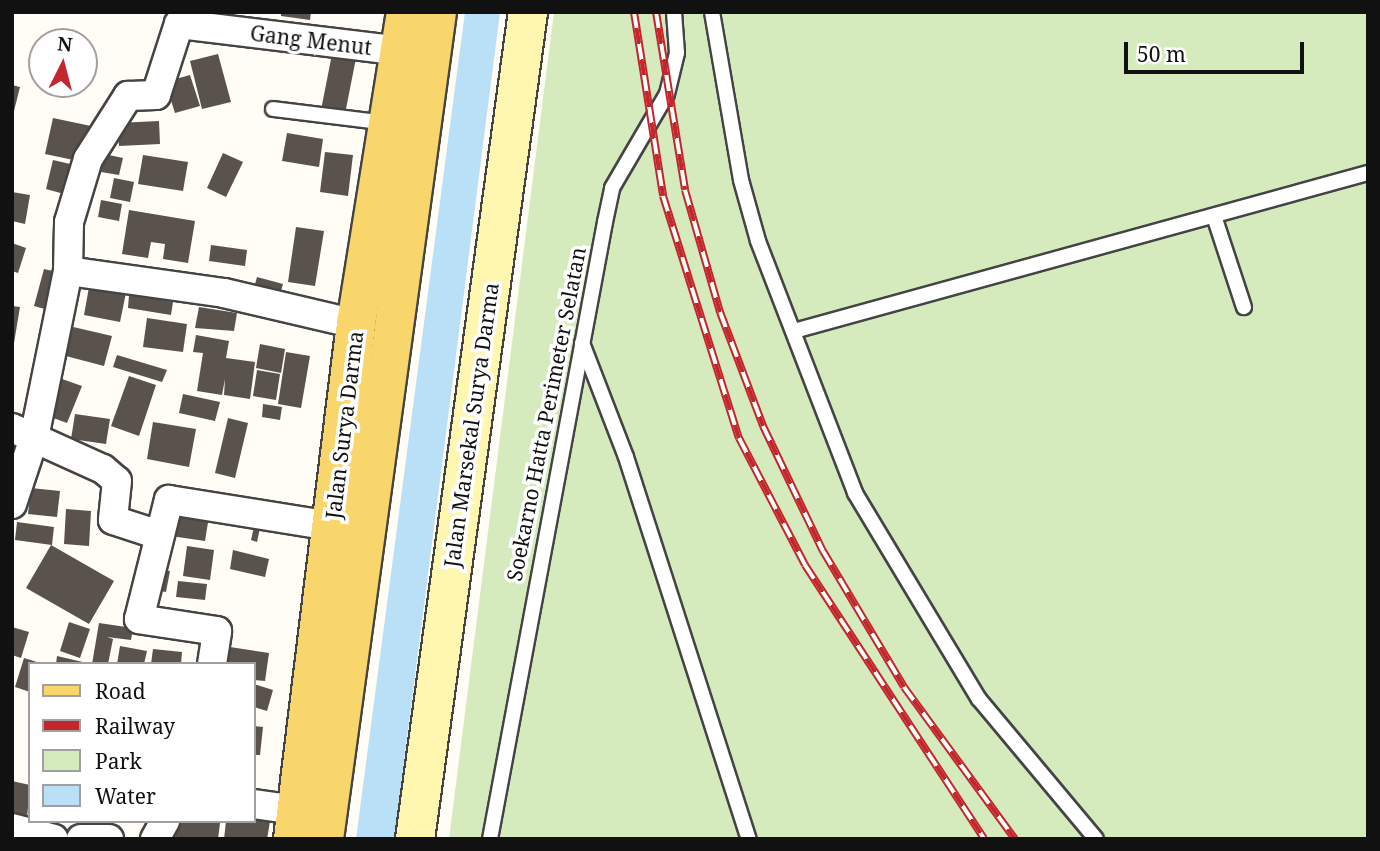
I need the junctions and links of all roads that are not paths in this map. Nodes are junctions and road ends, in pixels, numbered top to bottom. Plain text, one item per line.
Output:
1 (405, 12) edge
2 (437, 12) edge
3 (528, 12) edge
4 (674, 12) edge
5 (712, 12) edge
6 (401, 51) junction
7 (274, 109) dead end
8 (388, 123) junction
9 (1368, 173) edge
10 (1214, 216) junction
11 (68, 271) junction
12 (1244, 307) dead end
13 (356, 324) junction
14 (794, 331) junction
15 (581, 341) junction
16 (23, 433) edge
17 (12, 504) edge
18 (332, 526) junction
19 (156, 534) junction
20 (212, 662) edge
21 (256, 805) edge
22 (164, 823) edge
23 (295, 824) edge
24 (12, 828) edge
25 (54, 839) edge
26 (81, 839) edge
27 (109, 839) edge
28 (155, 839) edge
29 (324, 839) edge
30 (415, 839) edge
31 (490, 839) edge
32 (749, 839) edge
33 (1096, 839) edge

1 - 6 main road, Jalan Surya Darma
2 - 29 main road, Jalan Surya Darma
3 - 30 street, Jalan Marsekal Surya Darma
4 - 15 lane, Soekarno Hatta Perimeter Selatan
5 - 14 lane
6 - 8 main road, Jalan Surya Darma
6 - 11 street, Gang Menut
7 - 8 lane
8 - 13 main road, Jalan Surya Darma
9 - 10 lane
10 - 12 lane
10 - 14 lane
11 - 13 street
11 - 16 street
13 - 18 main road, Jalan Surya Darma
14 - 33 lane
15 - 31 lane, Soekarno Hatta Perimeter Selatan
15 - 32 lane
16 - 17 street
16 - 19 street
18 - 19 street
18 - 23 main road, Jalan Surya Darma
19 - 20 street
21 - 23 street
22 - 28 street
24 - 25 street
26 - 27 street

